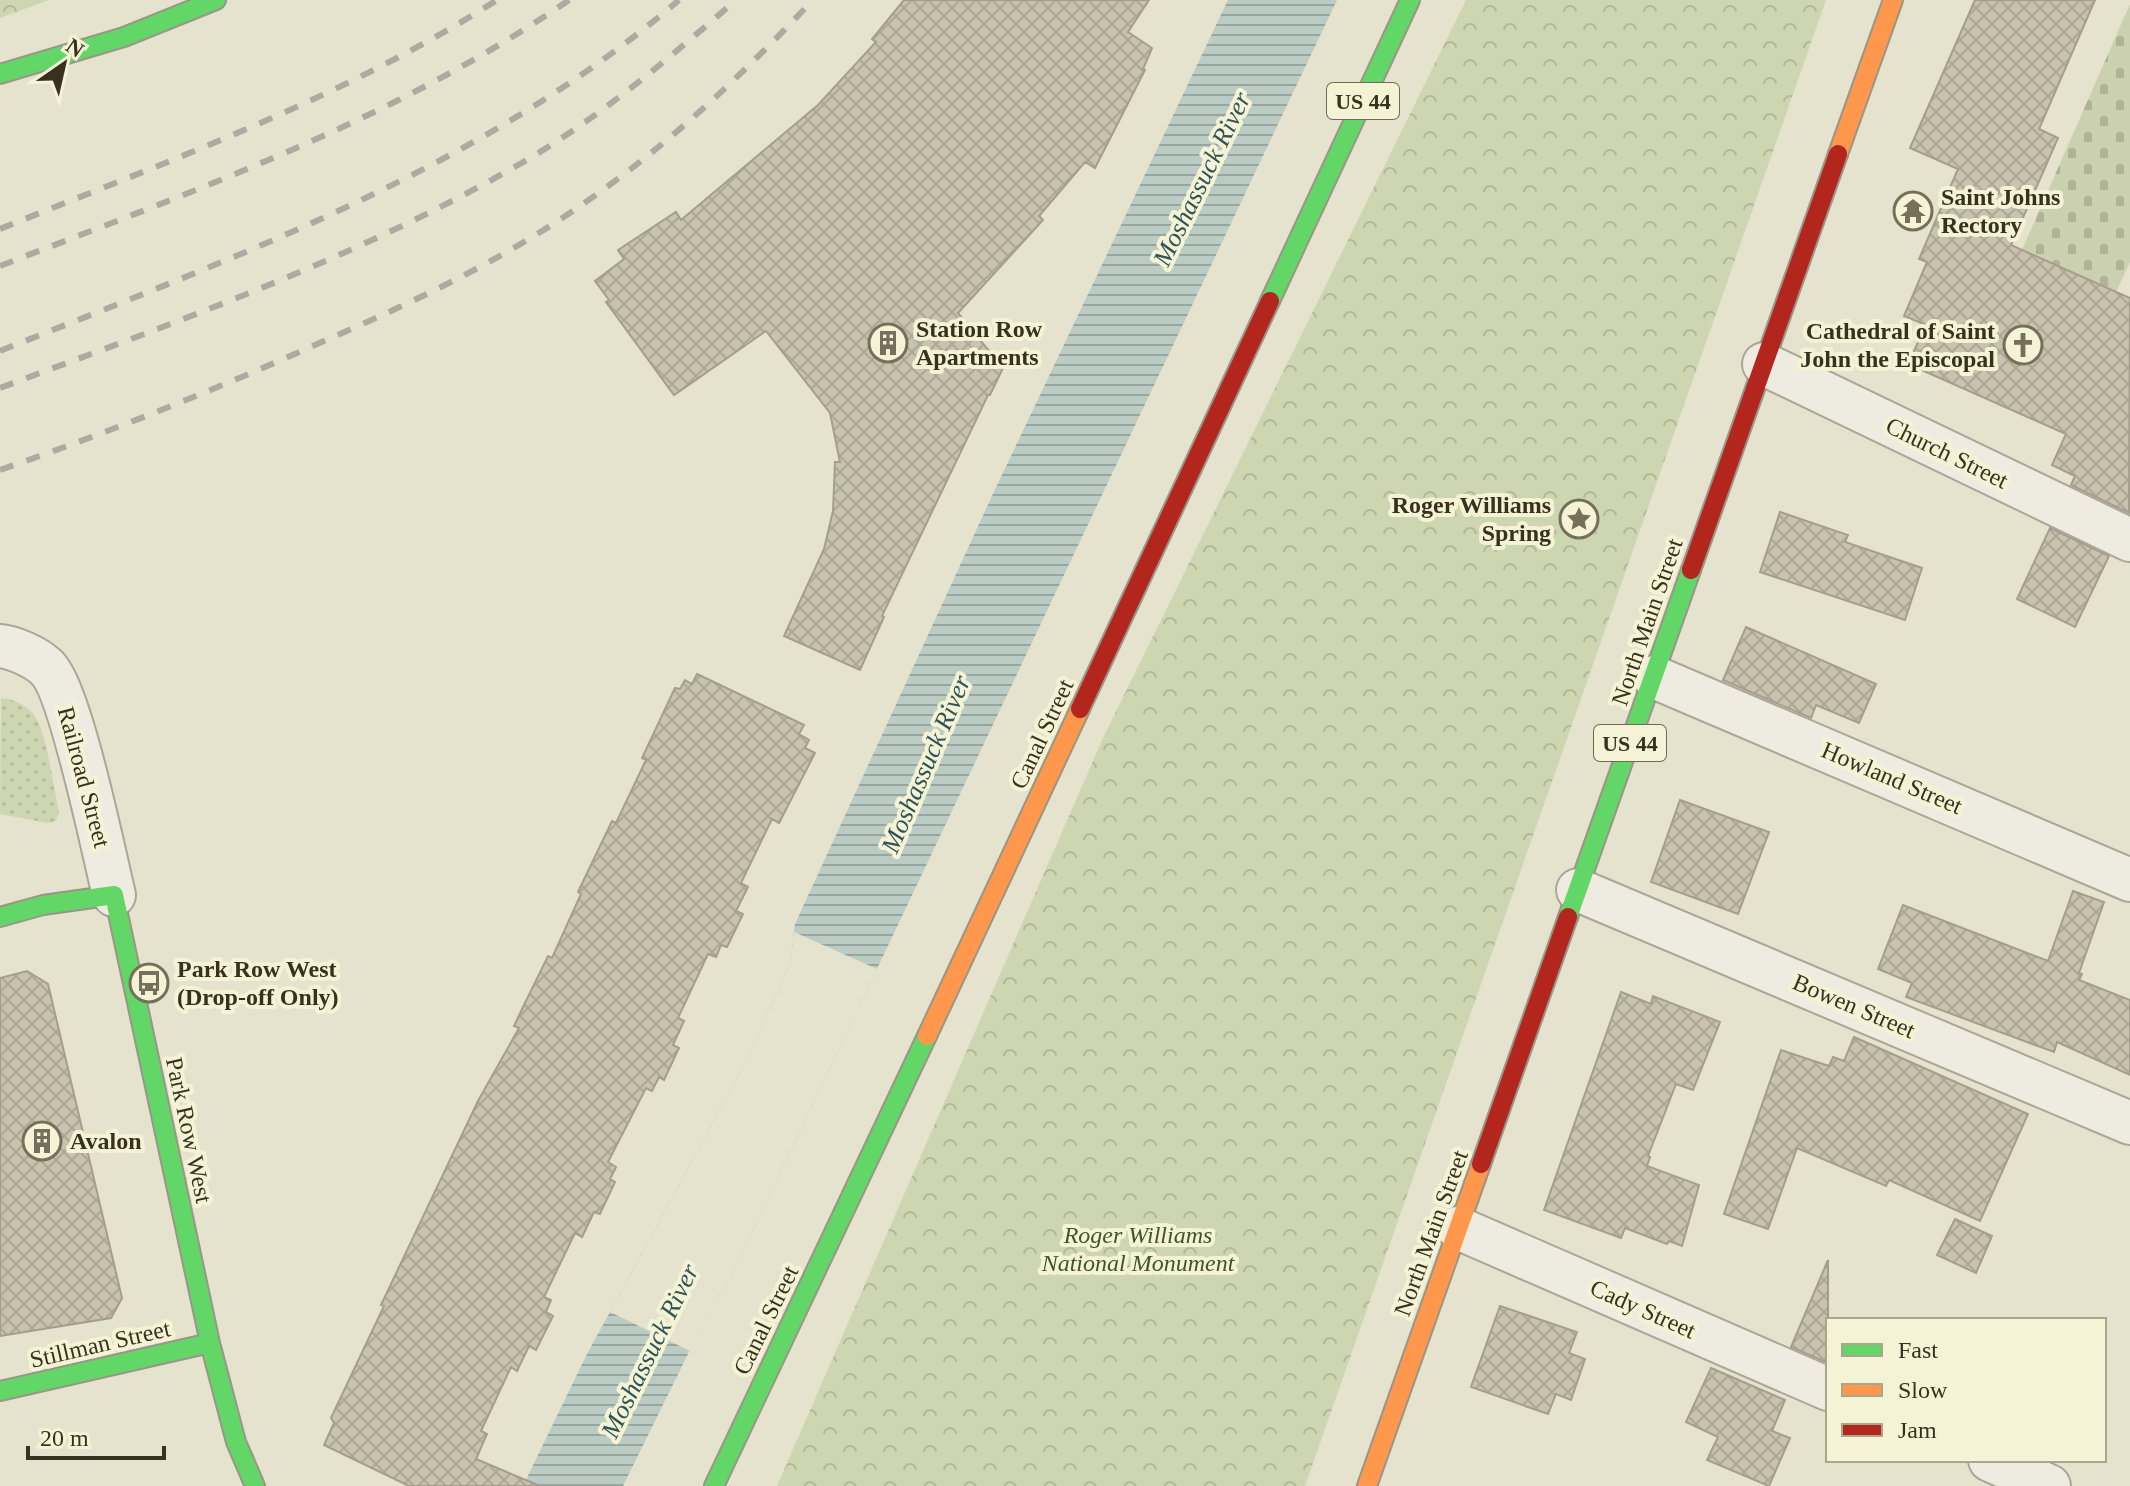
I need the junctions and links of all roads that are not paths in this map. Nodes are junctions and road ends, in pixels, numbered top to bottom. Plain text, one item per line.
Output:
1 (216, 0) edge
2 (1410, 0) edge
3 (1893, 0) edge
4 (0, 74) edge
5 (1764, 364) junction
6 (2130, 540) edge
7 (0, 646) edge
8 (1654, 677) junction
9 (2130, 880) edge
10 (1578, 890) junction
11 (114, 895) junction
12 (0, 917) edge
13 (2130, 1123) edge
14 (1458, 1228) junction
15 (210, 1343) junction
16 (1826, 1388) edge
17 (0, 1391) edge
18 (1995, 1462) edge
19 (255, 1486) edge
20 (714, 1486) edge
21 (1367, 1486) edge
22 (2049, 1486) edge

1 - 4 main road
2 - 20 main road, Canal Street / US 44
3 - 5 main road, North Main Street / US 44
5 - 6 street, Church Street
5 - 8 main road, North Main Street / US 44
7 - 11 street, Railroad Street
8 - 9 street, Howland Street
8 - 10 main road, North Main Street / US 44
10 - 13 street, Bowen Street
10 - 14 main road, North Main Street / US 44
11 - 12 main road
11 - 15 main road, Park Row West
14 - 16 street, Cady Street
14 - 21 main road, North Main Street / US 44
15 - 17 main road, Stillman Street
15 - 19 main road, Park Row West
18 - 22 street

